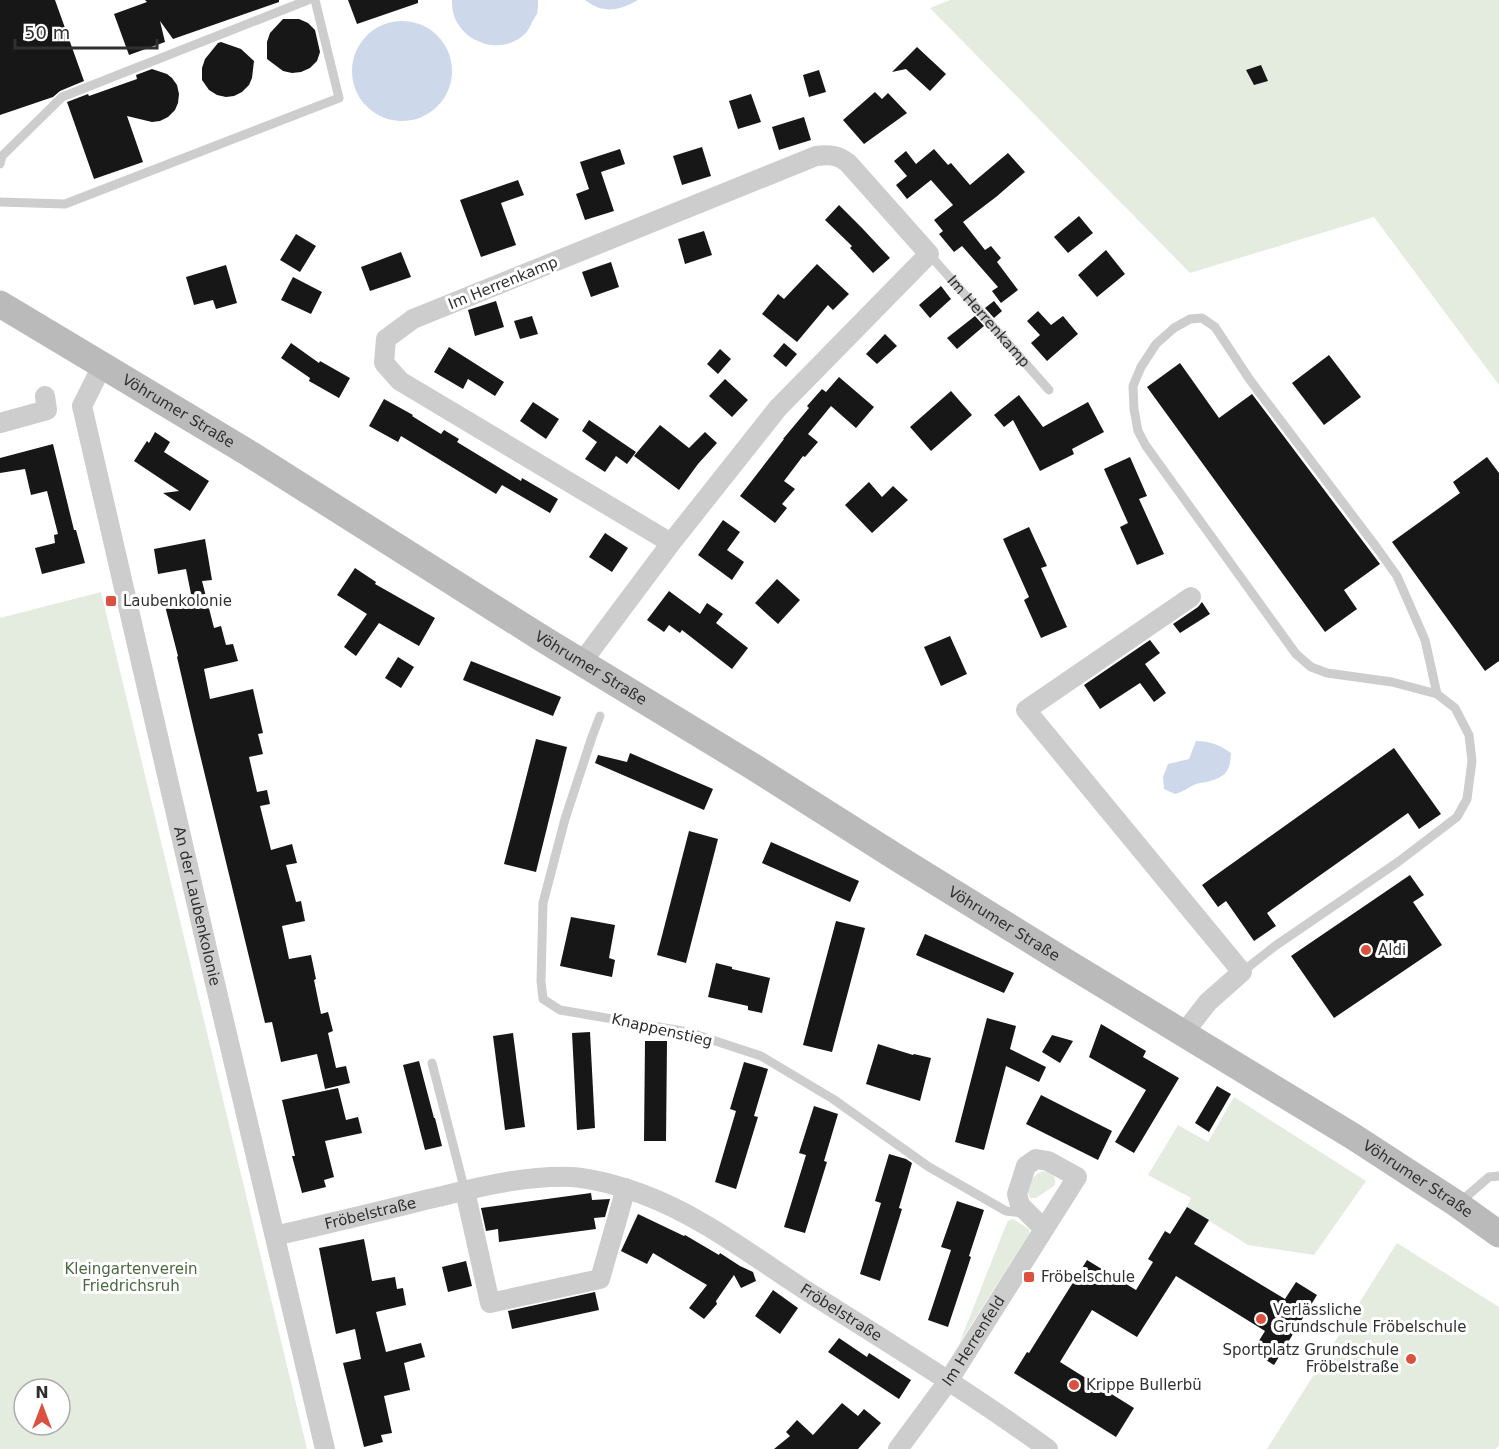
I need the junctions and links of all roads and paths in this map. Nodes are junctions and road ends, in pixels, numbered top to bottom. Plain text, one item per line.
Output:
1 (308, 0) edge
2 (315, 0) edge
3 (1, 158) edge
4 (0, 202) edge
5 (929, 254) junction
6 (0, 304) edge
7 (102, 366) junction
8 (1048, 390) dead end
9 (45, 396) dead end
10 (0, 423) edge
11 (670, 543) junction
12 (1191, 597) dead end
13 (582, 662) junction
14 (1437, 694) junction
15 (600, 716) dead end
16 (1242, 972) junction
17 (1183, 1034) junction
18 (432, 1062) dead end
19 (1499, 1176) edge
20 (626, 1188) junction
21 (465, 1191) junction
22 (1457, 1204) junction
23 (1028, 1213) junction
24 (1044, 1229) junction
25 (1499, 1234) edge
26 (275, 1236) junction
27 (949, 1380) junction
28 (326, 1449) edge
29 (898, 1449) edge
30 (1048, 1449) edge

1 - 3 lane
2 - 4 lane
5 - 8 lane, Im Herrenkamp
5 - 11 street
5 - 11 street, Im Herrenkamp
6 - 7 main road, Vöhrumer Straße
7 - 13 main road, Vöhrumer Straße
7 - 26 street, An der Laubenkolonie
9 - 10 street
11 - 13 street
12 - 16 street
13 - 17 main road, Vöhrumer Straße
14 - 14 lane
14 - 16 lane
15 - 23 lane, Knappenstieg
16 - 17 street
17 - 22 main road, Vöhrumer Straße
18 - 21 lane
19 - 22 lane
20 - 21 street, Fröbelstraße
20 - 21 street
20 - 27 street, Fröbelstraße
21 - 26 street, Fröbelstraße
22 - 25 main road, Vöhrumer Straße
23 - 24 street, Im Herrenfeld
23 - 24 street, Im Herrenfeld
24 - 27 street, Im Herrenfeld
26 - 28 street, An der Laubenkolonie
27 - 29 street, Im Herrenfeld
27 - 30 street, Fröbelstraße

